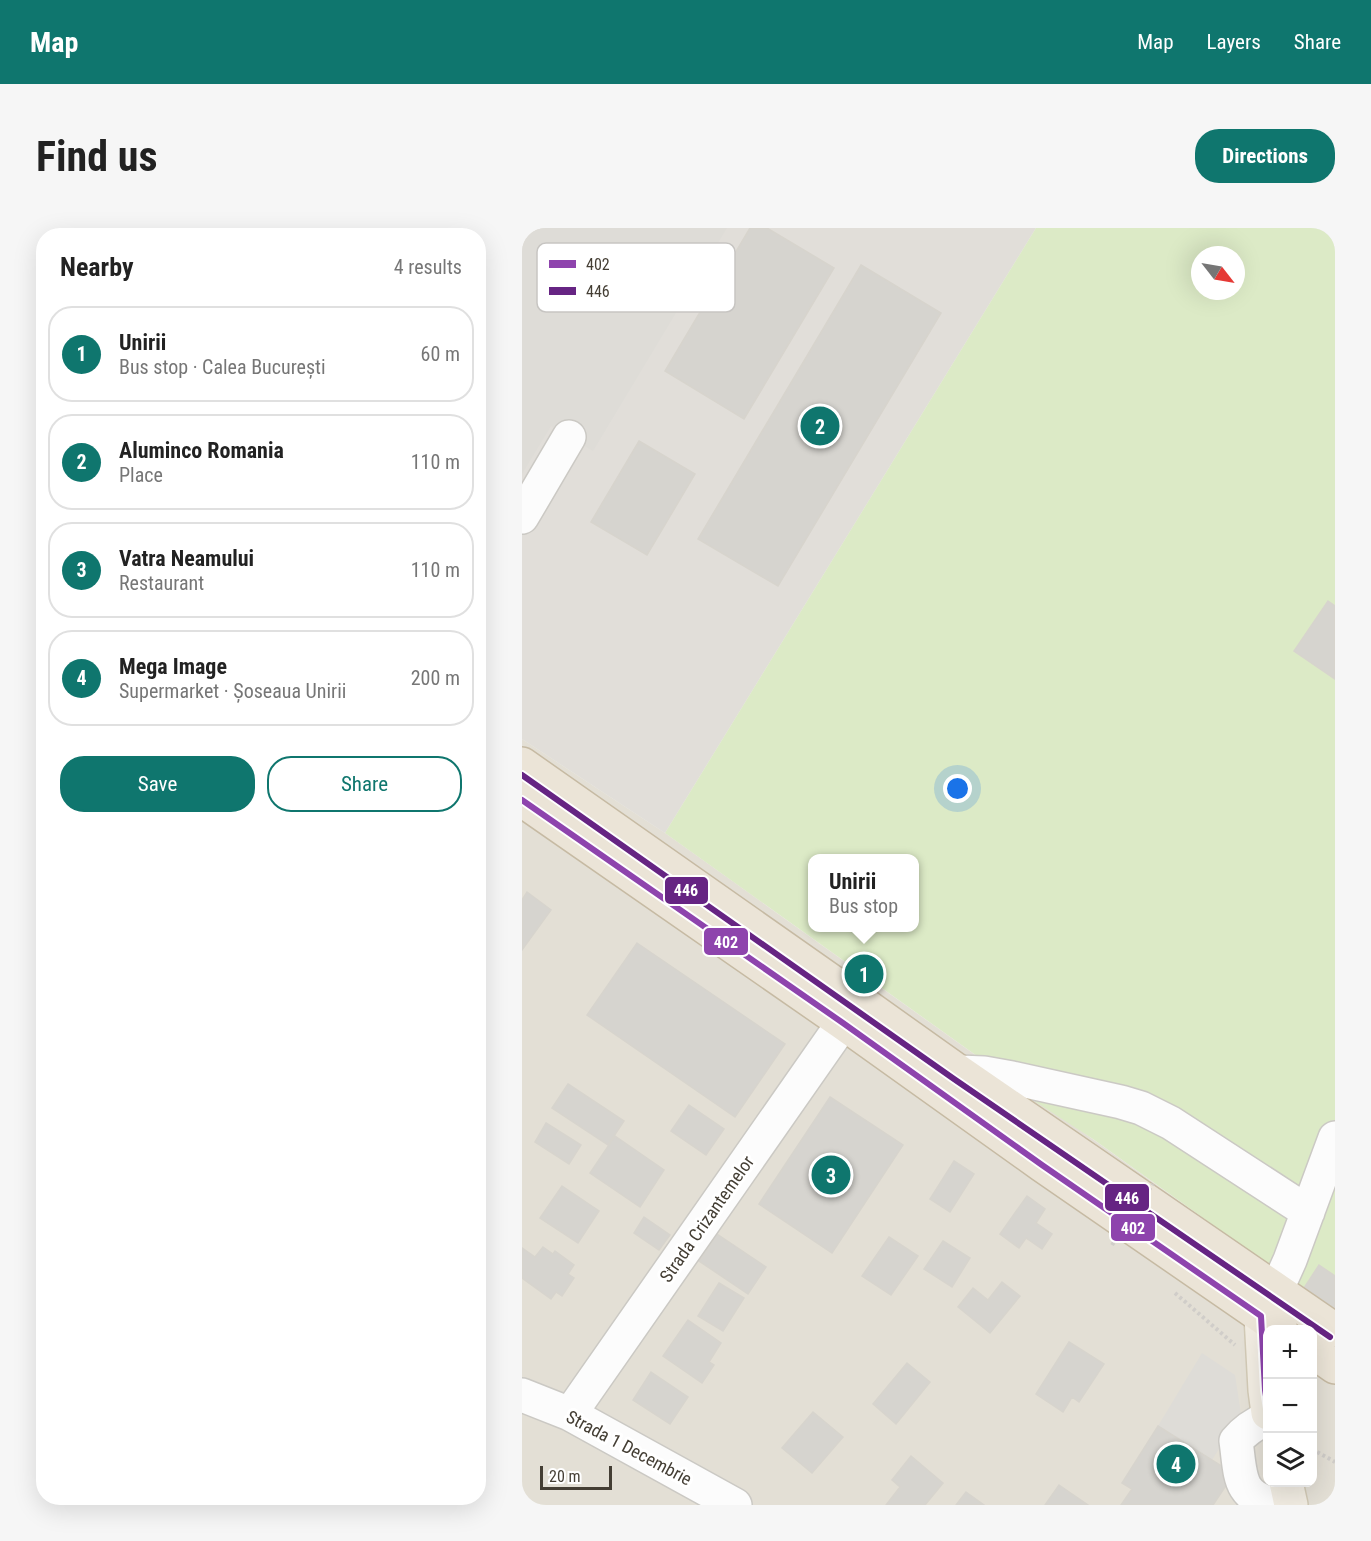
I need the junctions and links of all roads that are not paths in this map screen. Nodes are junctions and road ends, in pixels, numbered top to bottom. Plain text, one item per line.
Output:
1 (569, 437) dead end
2 (522, 517) edge
3 (522, 764) edge
4 (522, 800) edge
5 (843, 1023) junction
6 (959, 1072) junction
7 (1335, 1138) edge
8 (1308, 1212) junction
9 (1280, 1305) edge
10 (1335, 1330) edge
11 (1317, 1355) edge
12 (1335, 1367) edge
13 (1267, 1379) edge
14 (522, 1395) edge
15 (570, 1414) junction
16 (1263, 1420) edge
17 (1286, 1492) edge
18 (735, 1505) edge

1 - 2 street
3 - 6 highway
4 - 5 highway
5 - 9 highway
5 - 15 street, Strada Crizantemelor
6 - 8 street
6 - 9 highway
7 - 8 street
8 - 9 street
9 - 10 highway
9 - 13 main road
11 - 12 highway
14 - 15 street, Strada 1 Decembrie
15 - 18 street, Strada 1 Decembrie
16 - 17 street

